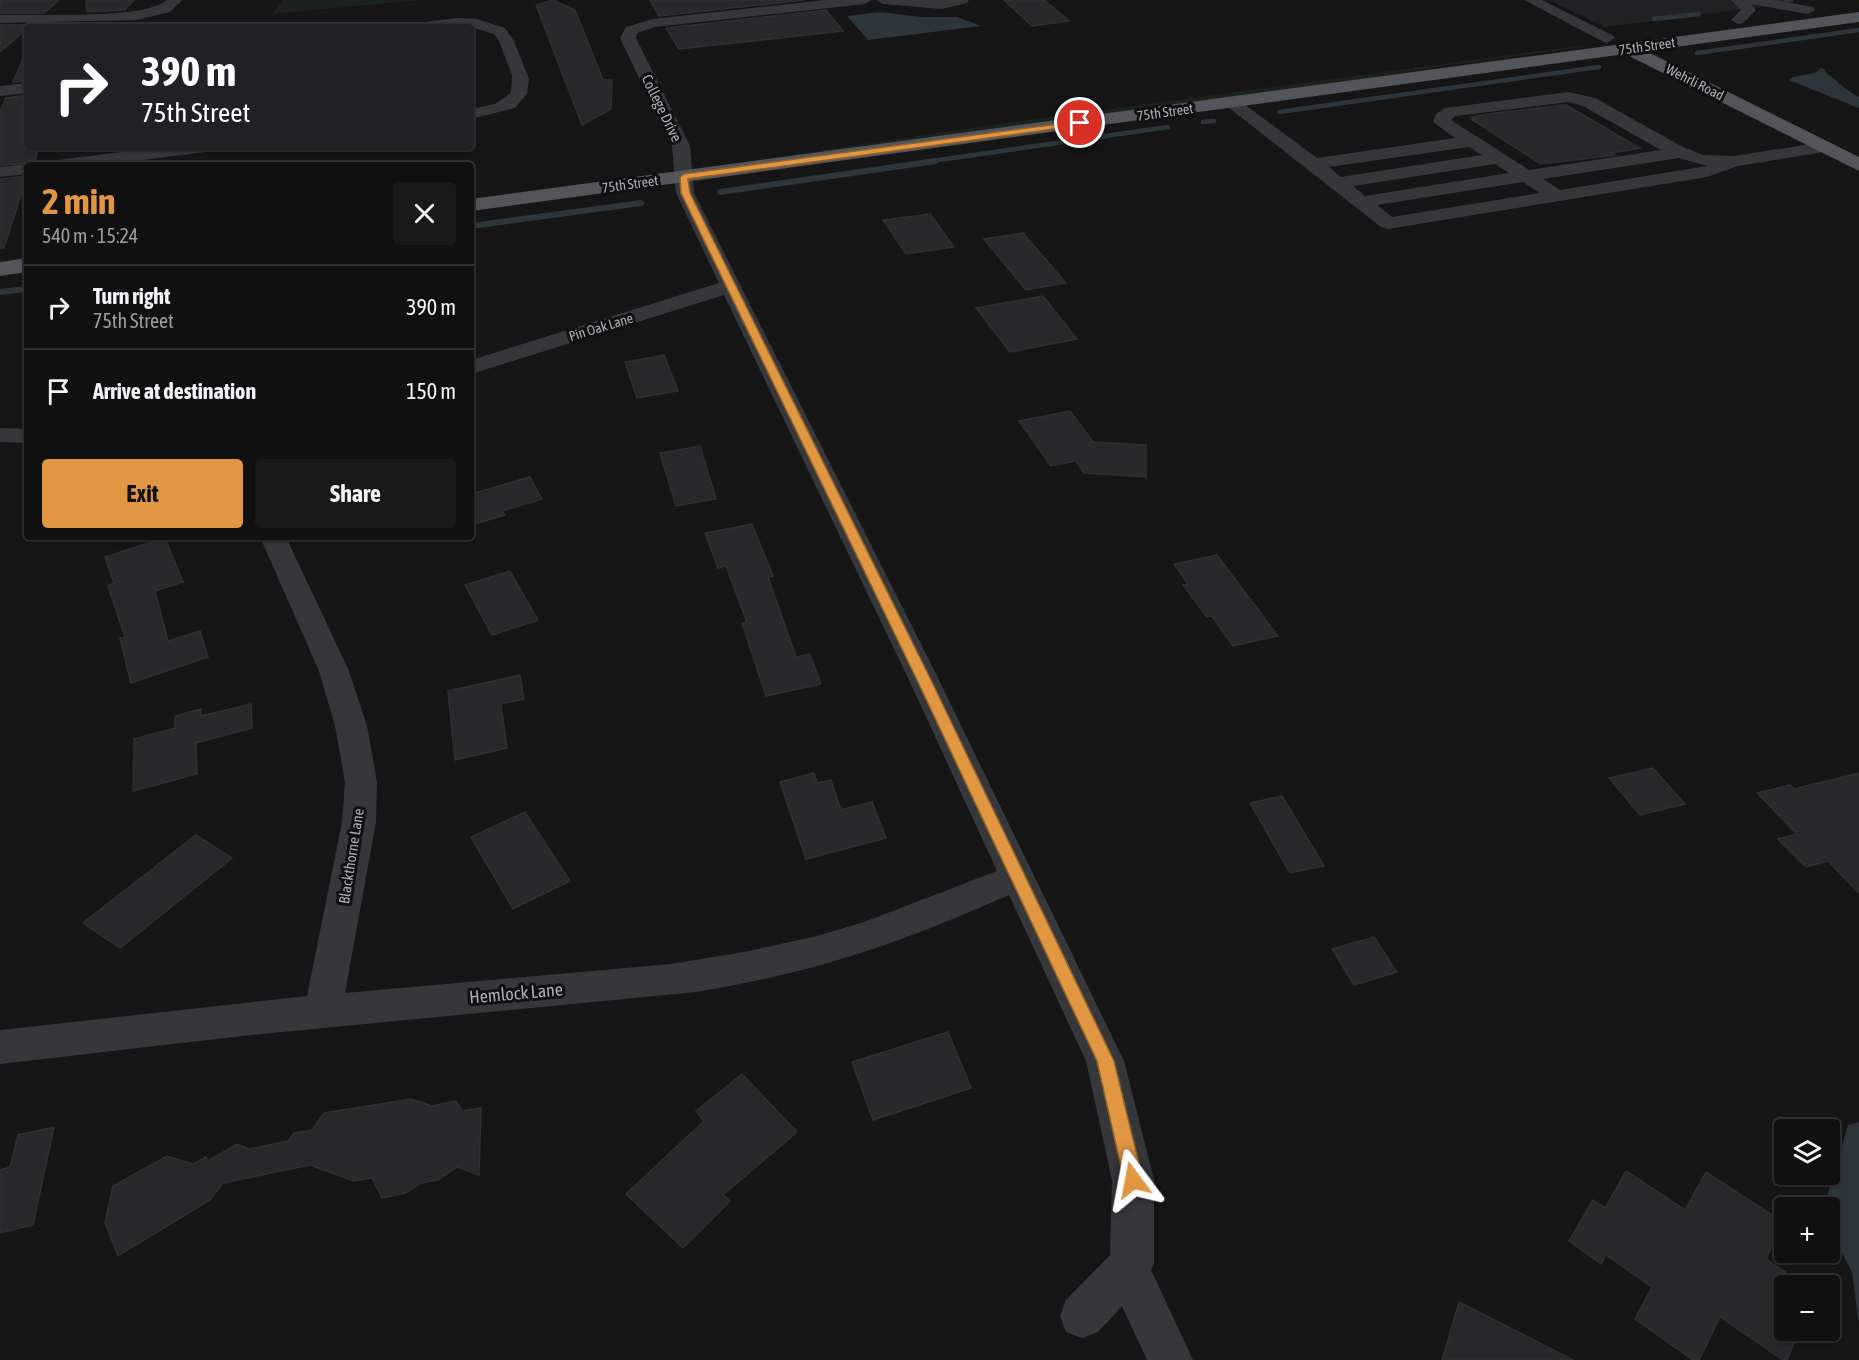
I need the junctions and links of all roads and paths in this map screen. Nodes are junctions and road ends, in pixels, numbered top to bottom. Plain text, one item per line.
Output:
1 (175, 0) edge
2 (865, 0) edge
3 (883, 0) edge
4 (962, 0) edge
5 (1531, 0) edge
6 (1738, 0) edge
7 (1752, 0) edge
8 (1859, 4) edge
9 (1809, 10) junction
10 (1859, 17) edge
11 (0, 19) edge
12 (1738, 20) junction
13 (474, 25) edge
14 (1607, 38) junction
15 (1629, 49) junction
16 (24, 88) edge
17 (0, 91) edge
18 (1231, 103) junction
19 (474, 113) edge
20 (1447, 125) junction
21 (1424, 129) dead end
22 (1473, 141) junction
23 (1317, 144) dead end
24 (1824, 147) junction
25 (1293, 148) junction
26 (180, 150) edge
27 (1680, 152) junction
28 (1499, 158) junction
29 (1734, 161) junction
30 (82, 162) edge
31 (1314, 164) junction
32 (1859, 165) edge
33 (24, 169) edge
34 (683, 169) junction
35 (0, 172) edge
36 (1526, 176) junction
37 (1338, 183) junction
38 (474, 189) edge
39 (1557, 196) junction
40 (1362, 202) junction
41 (474, 205) edge
42 (24, 249) edge
43 (0, 252) edge
44 (24, 265) edge
45 (0, 269) edge
46 (731, 286) junction
47 (474, 366) edge
48 (0, 435) edge
49 (24, 436) edge
50 (274, 540) edge
51 (1018, 878) junction
52 (323, 1010) junction
53 (0, 1047) edge
54 (1128, 1269) junction
55 (1082, 1316) dead end
56 (1170, 1360) edge

1 - 11 street
2 - 34 street, College Drive
3 - 4 street
5 - 14 street, Wehrli Road
6 - 12 street
7 - 9 street
8 - 9 main road, 75th Street
9 - 12 main road, 75th Street
10 - 15 main road, 75th Street
12 - 14 main road, 75th Street
13 - 19 street
14 - 15 main road, Wehrli Road
14 - 34 main road, 75th Street
15 - 18 main road, 75th Street
15 - 24 main road, Wehrli Road
16 - 17 street
18 - 25 street
18 - 34 main road, 75th Street
20 - 21 street
20 - 22 street
20 - 27 street
22 - 28 street
22 - 31 street
23 - 25 street
24 - 29 street
24 - 32 main road, Wehrli Road
25 - 31 street
26 - 30 street
27 - 29 street
27 - 36 street
28 - 36 street
28 - 37 street
29 - 39 street
31 - 37 street
33 - 35 street
34 - 38 main road, 75th Street
34 - 41 main road, 75th Street
34 - 46 street, College Drive
36 - 39 street
36 - 40 street
37 - 40 street
39 - 40 street
42 - 43 main road
44 - 45 main road
46 - 47 street, Pin Oak Lane
46 - 51 street, College Drive
48 - 49 street
50 - 52 street, Blackthorne Lane
51 - 52 street, Hemlock Lane
51 - 54 street, College Drive
52 - 53 street, Hemlock Lane
54 - 55 street
54 - 56 street

